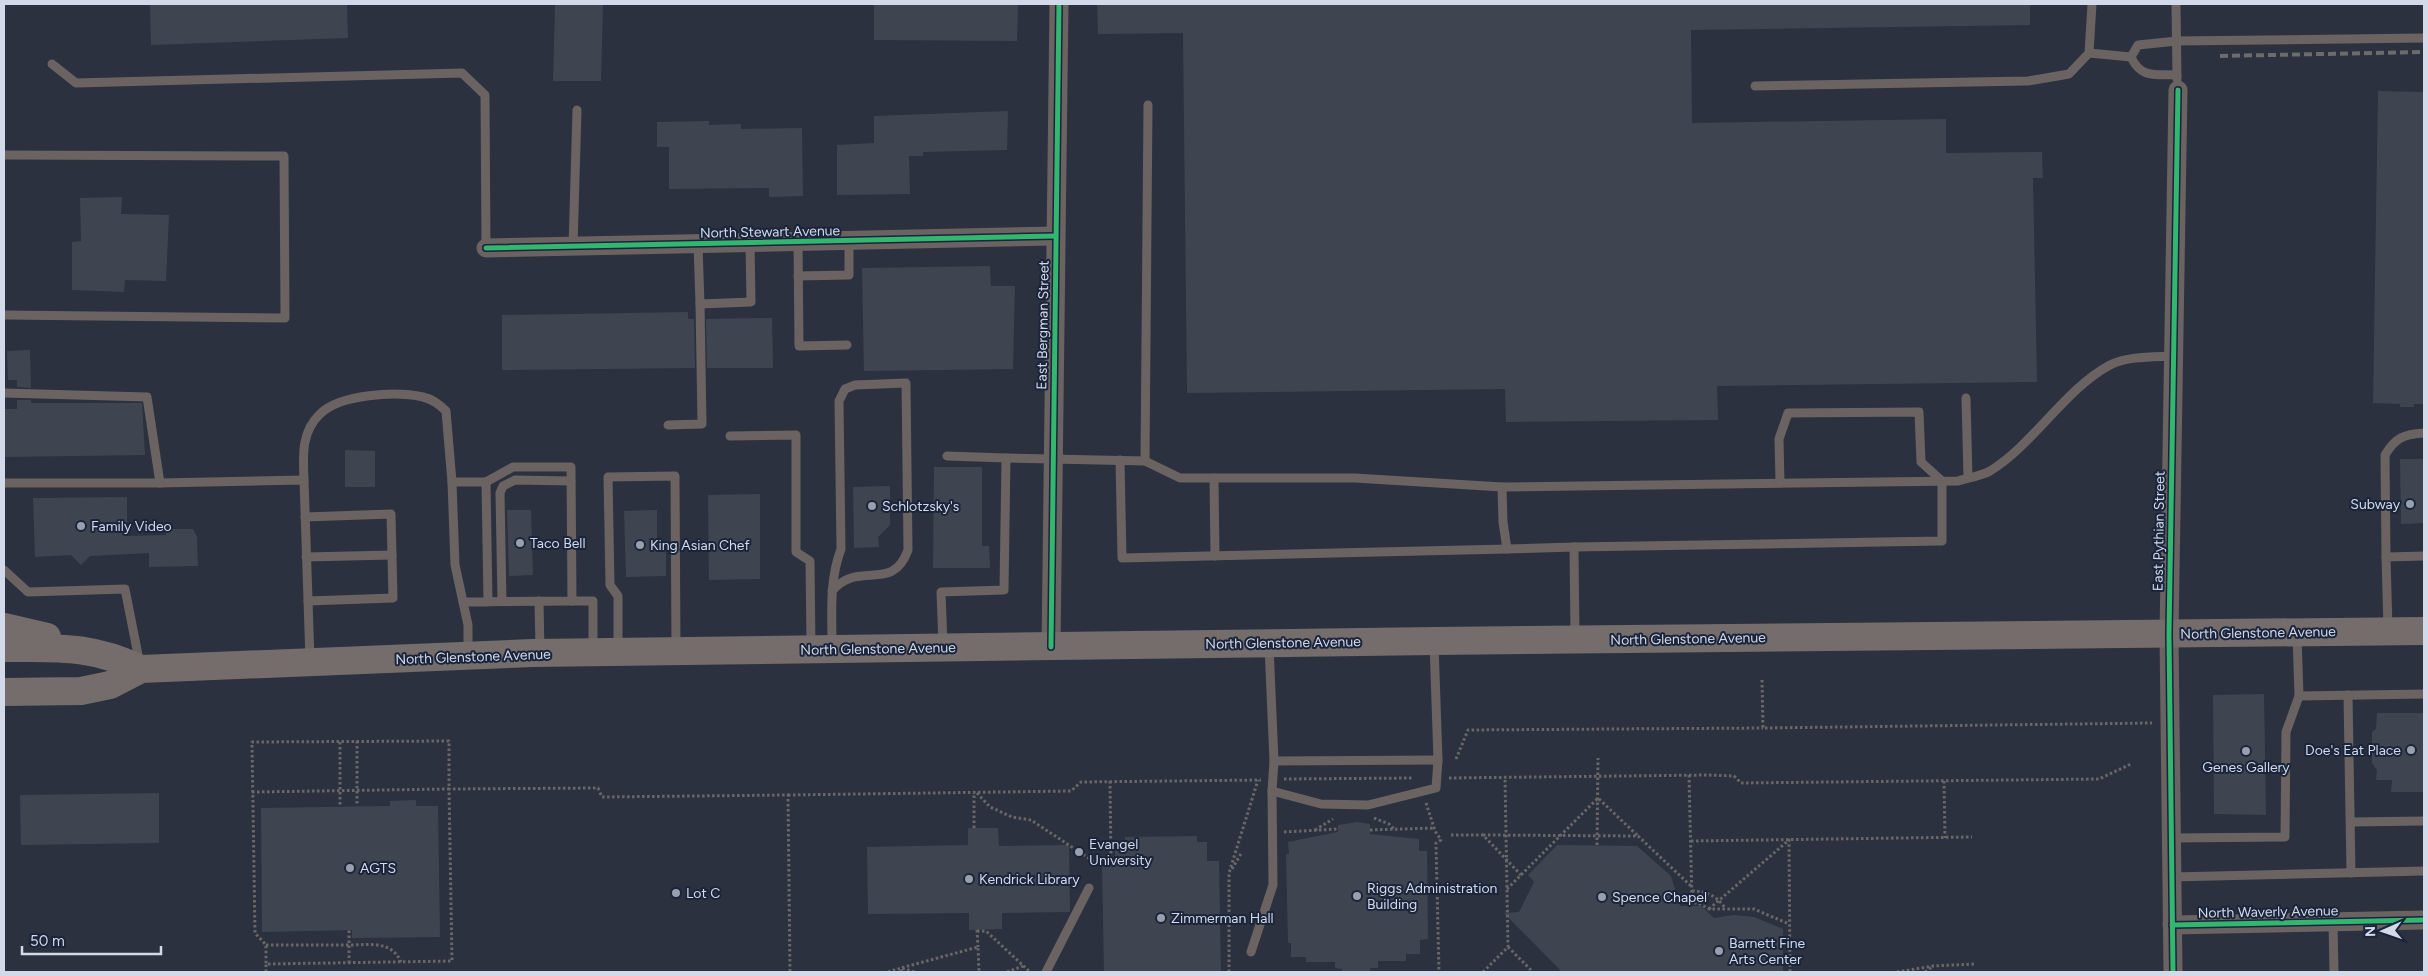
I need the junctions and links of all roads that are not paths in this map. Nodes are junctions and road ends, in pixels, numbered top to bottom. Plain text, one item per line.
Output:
1 (1059, 4) edge
2 (2092, 4) edge
3 (2176, 4) edge
4 (2424, 38) edge
5 (2178, 41) junction
6 (2089, 53) junction
7 (2131, 56) junction
8 (52, 64) dead end
9 (2178, 82) junction
10 (1755, 86) dead end
11 (1148, 105) dead end
12 (577, 110) dead end
13 (4, 154) edge
14 (1055, 236) junction
15 (849, 241) junction
16 (798, 242) junction
17 (698, 244) junction
18 (750, 244) junction
19 (486, 248) joint
20 (573, 248) junction
21 (798, 276) junction
22 (700, 304) junction
23 (4, 316) edge
24 (847, 345) dead end
25 (2173, 356) junction
26 (4, 393) edge
27 (1966, 398) dead end
28 (668, 425) dead end
29 (2424, 434) edge
30 (730, 436) dead end
31 (947, 456) dead end
32 (1006, 458) junction
33 (1053, 458) junction
34 (1120, 460) junction
35 (1145, 461) junction
36 (1214, 478) junction
37 (1968, 478) junction
38 (304, 480) junction
39 (571, 481) junction
40 (1942, 481) junction
41 (452, 482) junction
42 (486, 482) junction
43 (4, 483) edge
44 (160, 483) junction
45 (1780, 483) junction
46 (1502, 486) junction
47 (305, 517) junction
48 (1574, 547) junction
49 (1507, 548) junction
50 (392, 555) junction
51 (1215, 556) junction
52 (2424, 556) edge
53 (306, 557) junction
54 (2386, 557) junction
55 (4, 570) edge
56 (832, 591) junction
57 (308, 600) junction
58 (502, 601) junction
59 (539, 601) junction
60 (572, 601) junction
61 (463, 602) junction
62 (488, 602) junction
63 (4, 627) edge
64 (2388, 631) junction
65 (2424, 631) edge
66 (2297, 633) junction
67 (2169, 634) junction
68 (1575, 640) junction
69 (1434, 641) junction
70 (1268, 643) junction
71 (1051, 647) junction
72 (4, 648) edge
73 (76, 648) junction
74 (943, 648) junction
75 (821, 650) junction
76 (676, 652) junction
77 (540, 653) junction
78 (606, 653) junction
79 (468, 656) junction
80 (310, 663) junction
81 (141, 669) junction
82 (4, 692) edge
83 (42, 692) junction
84 (2424, 694) edge
85 (2348, 695) junction
86 (2299, 696) junction
87 (4, 705) edge
88 (1438, 760) junction
89 (1274, 761) junction
90 (1272, 791) junction
91 (2424, 821) edge
92 (2350, 822) junction
93 (2172, 838) junction
94 (2424, 872) edge
95 (2351, 873) junction
96 (2172, 877) junction
97 (1090, 888) dead end
98 (2424, 920) edge
99 (2333, 922) junction
100 (2172, 925) junction
101 (1251, 952) dead end
102 (1046, 972) edge
103 (2173, 972) edge
104 (2334, 972) edge

1 - 14 street, East Bergman Street
2 - 6 lane
3 - 5 lane
4 - 5 lane
5 - 7 lane
5 - 9 lane
6 - 7 lane
6 - 10 lane
7 - 9 lane
8 - 19 lane
9 - 25 street, East Pythian Street
11 - 35 lane
12 - 20 lane
13 - 23 lane
14 - 15 street, North Stewart Avenue
14 - 33 street, East Bergman Street
15 - 16 street, North Stewart Avenue
15 - 21 lane
16 - 18 street, North Stewart Avenue
16 - 21 lane
17 - 18 street, North Stewart Avenue
17 - 20 street, North Stewart Avenue
17 - 22 lane
18 - 22 lane
19 - 20 street, North Stewart Avenue
21 - 24 lane
22 - 28 lane
25 - 37 lane
25 - 67 street, East Pythian Street
26 - 44 lane
27 - 37 lane
29 - 54 lane
30 - 75 lane
31 - 32 lane
32 - 33 lane
32 - 74 lane
33 - 34 lane
33 - 71 street, East Bergman Street
34 - 35 lane
34 - 51 lane
35 - 36 lane
36 - 46 lane
36 - 51 lane
37 - 40 lane
38 - 41 lane
38 - 44 lane
38 - 47 lane
39 - 42 lane
39 - 58 lane
39 - 60 lane
40 - 45 lane
40 - 45 lane
40 - 48 lane
41 - 42 lane
41 - 61 lane
42 - 62 lane
43 - 44 lane
45 - 46 lane
46 - 49 lane
47 - 50 lane
47 - 53 lane
48 - 49 lane
48 - 68 lane
49 - 51 lane
50 - 53 lane
50 - 57 lane
52 - 54 lane
53 - 57 lane
54 - 64 lane
55 - 81 lane
56 - 56 lane
56 - 75 lane
57 - 80 lane
58 - 59 lane
58 - 62 lane
59 - 60 lane
59 - 77 lane
60 - 78 lane
61 - 62 lane
61 - 79 lane
63 - 73 main road
64 - 65 main road, North Glenstone Avenue
64 - 66 main road, North Glenstone Avenue
66 - 67 main road, North Glenstone Avenue
66 - 86 lane
67 - 68 main road, North Glenstone Avenue
67 - 93 street, East Pythian Street
68 - 69 main road, North Glenstone Avenue
69 - 70 main road, North Glenstone Avenue
69 - 88 lane
70 - 71 main road, North Glenstone Avenue
70 - 89 lane
71 - 74 main road, North Glenstone Avenue
72 - 73 main road, North Glenstone Avenue
73 - 81 main road, North Glenstone Avenue
74 - 75 main road, North Glenstone Avenue
75 - 76 main road, North Glenstone Avenue
76 - 78 main road, North Glenstone Avenue
76 - 78 lane
77 - 78 main road, North Glenstone Avenue
77 - 79 main road, North Glenstone Avenue
79 - 80 main road, North Glenstone Avenue
80 - 81 main road, North Glenstone Avenue
81 - 83 main road, North Glenstone Avenue
82 - 83 main road, North Glenstone Avenue
83 - 87 main road
84 - 85 lane
85 - 86 lane
85 - 92 lane
86 - 93 lane
88 - 89 lane
88 - 90 lane
89 - 90 lane
90 - 101 lane
91 - 92 lane
92 - 95 lane
93 - 96 street, East Pythian Street
94 - 95 lane
95 - 96 lane
96 - 100 street, East Pythian Street
97 - 102 lane
98 - 99 street, North Waverly Avenue
99 - 100 street, North Waverly Avenue
99 - 104 lane
100 - 103 street, East Pythian Street

